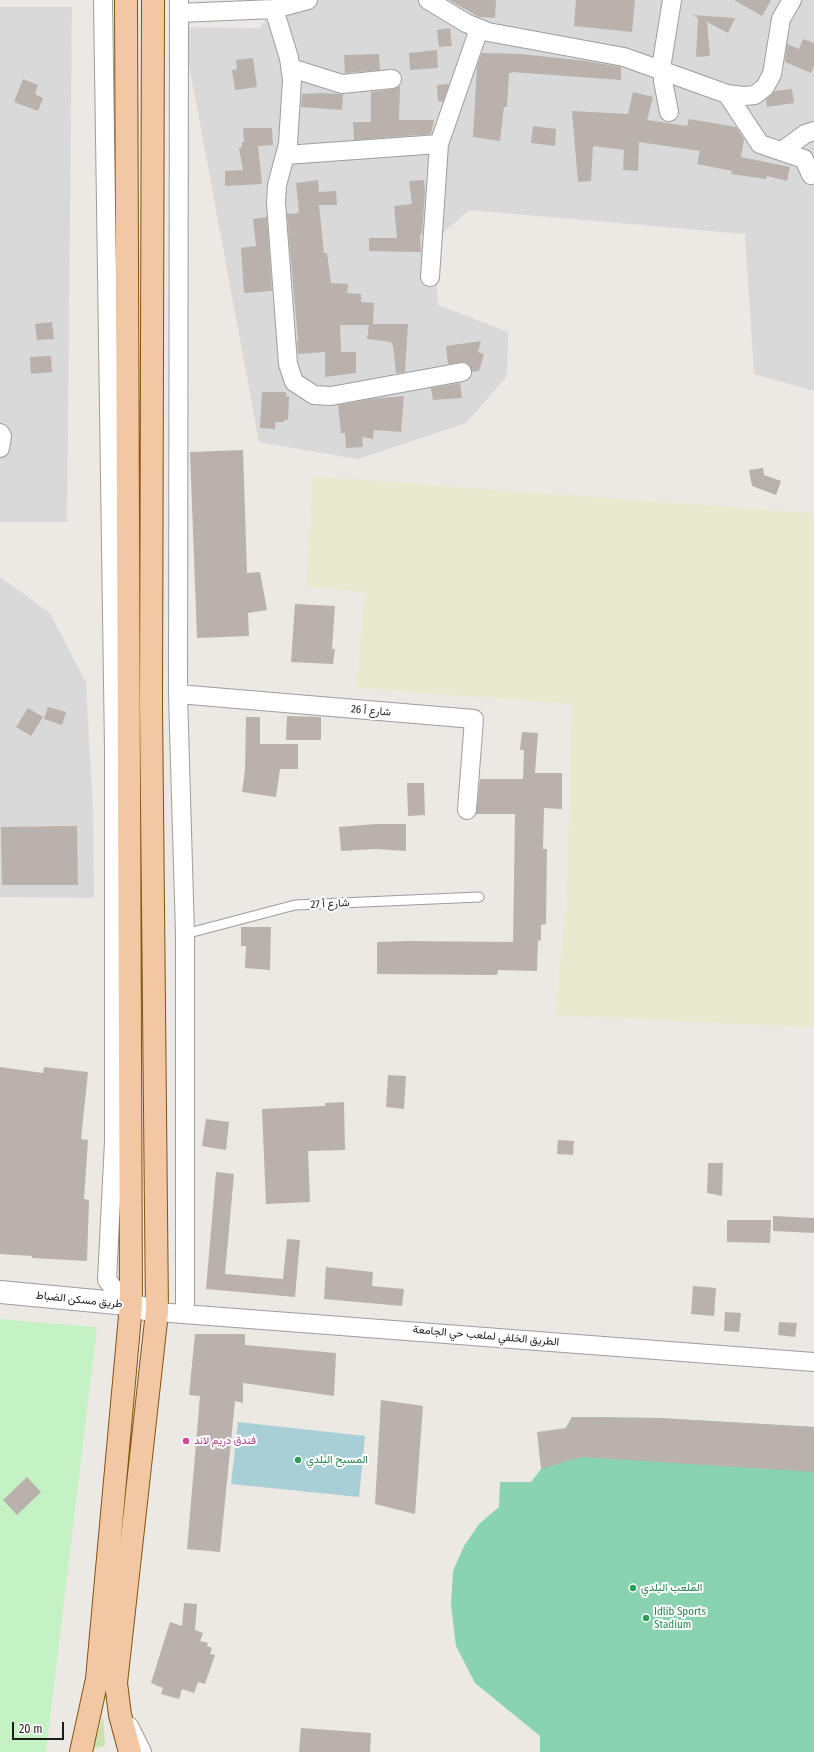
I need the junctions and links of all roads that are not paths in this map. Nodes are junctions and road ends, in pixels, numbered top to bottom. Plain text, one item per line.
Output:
1 (103, 0) edge
2 (126, 0) edge
3 (153, 0) edge
4 (308, 0) edge
5 (428, 0) edge
6 (672, 0) edge
7 (792, 0) edge
8 (179, 7) edge
9 (274, 9) junction
10 (479, 29) junction
11 (291, 68) junction
12 (662, 72) junction
13 (392, 79) dead end
14 (727, 94) junction
15 (669, 112) dead end
16 (814, 131) edge
17 (439, 144) junction
18 (782, 151) junction
19 (286, 154) junction
20 (811, 175) dead end
21 (430, 277) dead end
22 (462, 372) dead end
23 (0, 433) edge
24 (0, 448) edge
25 (178, 694) junction
26 (467, 810) dead end
27 (479, 897) dead end
28 (185, 934) junction
29 (0, 1292) edge
30 (129, 1305) junction
31 (157, 1312) junction
32 (185, 1313) junction
33 (814, 1362) edge
34 (119, 1704) junction
35 (86, 1726) junction
36 (74, 1752) edge
37 (80, 1752) edge
38 (130, 1752) edge
39 (142, 1752) edge

1 - 30 street
2 - 30 main road
3 - 31 main road
4 - 9 street
5 - 10 street
6 - 12 street
7 - 14 street
8 - 9 street
8 - 25 street
9 - 11 street
10 - 12 street
10 - 17 street
11 - 13 street
11 - 19 street
12 - 14 street
12 - 15 street
14 - 18 street
16 - 18 street
17 - 19 street
17 - 21 street
18 - 20 street
19 - 22 street
23 - 24 street
25 - 26 street, شارع أ 26
25 - 28 street
27 - 28 lane, شارع أ 27
28 - 32 street
29 - 30 street, طريق مسكن الضباط
30 - 31 street, طريق مسكن الضباط
30 - 35 main road
31 - 32 street, الطريق الخلفي لملعب حي الجامعة
31 - 34 main road
32 - 33 street, الطريق الخلفي لملعب حي الجامعة
34 - 38 main road
34 - 39 street
35 - 36 street
35 - 37 main road

